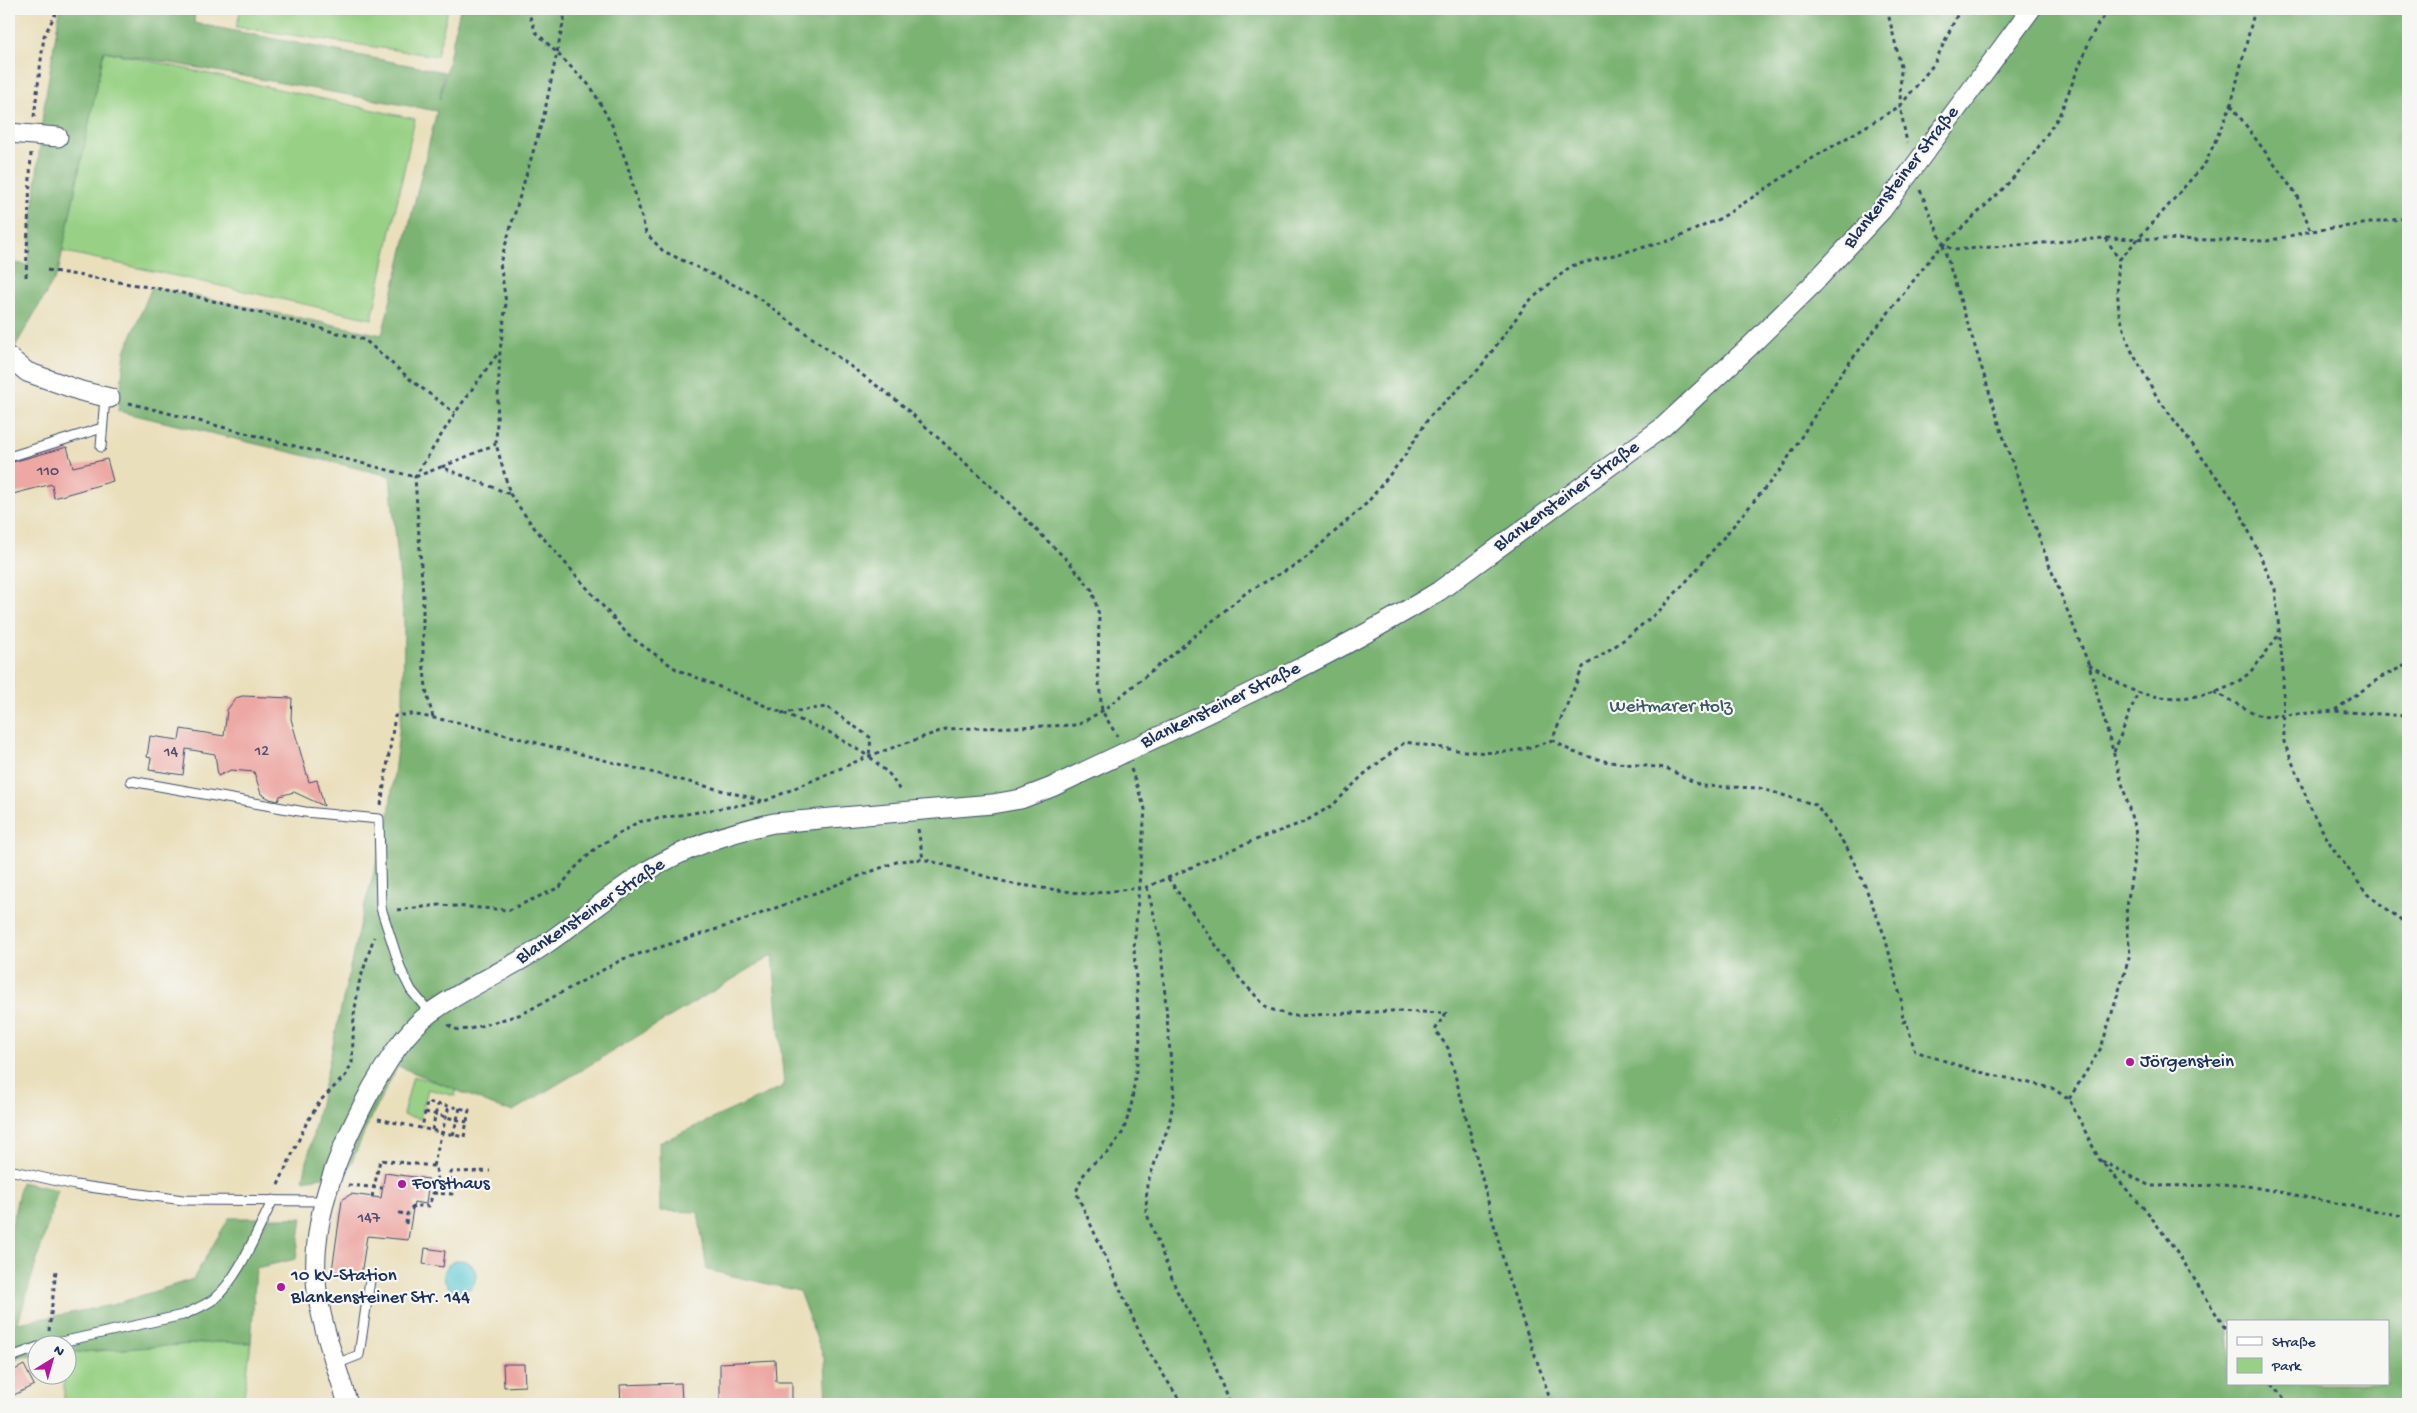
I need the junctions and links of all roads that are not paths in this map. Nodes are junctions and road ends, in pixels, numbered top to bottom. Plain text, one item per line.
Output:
1 (2031, 9) edge
2 (9, 133) edge
3 (58, 137) dead end
4 (9, 357) edge
5 (107, 397) joint
6 (102, 428) junction
7 (101, 447) dead end
8 (9, 457) edge
9 (131, 781) dead end
10 (430, 1013) junction
11 (9, 1170) edge
12 (273, 1200) junction
13 (324, 1200) junction
14 (370, 1280) dead end
15 (78, 1338) edge
16 (28, 1351) edge
17 (9, 1358) edge
18 (336, 1364) junction
19 (348, 1404) edge

1 - 10 street, Blankensteiner Straße
2 - 3 street
4 - 5 street
5 - 6 lane
6 - 7 lane
6 - 8 lane
9 - 10 lane
10 - 13 street, Blankensteiner Straße
11 - 12 lane
12 - 13 lane
12 - 15 lane
13 - 18 street, Blankensteiner Straße
14 - 18 lane
16 - 17 lane
18 - 19 street, Blankensteiner Straße

